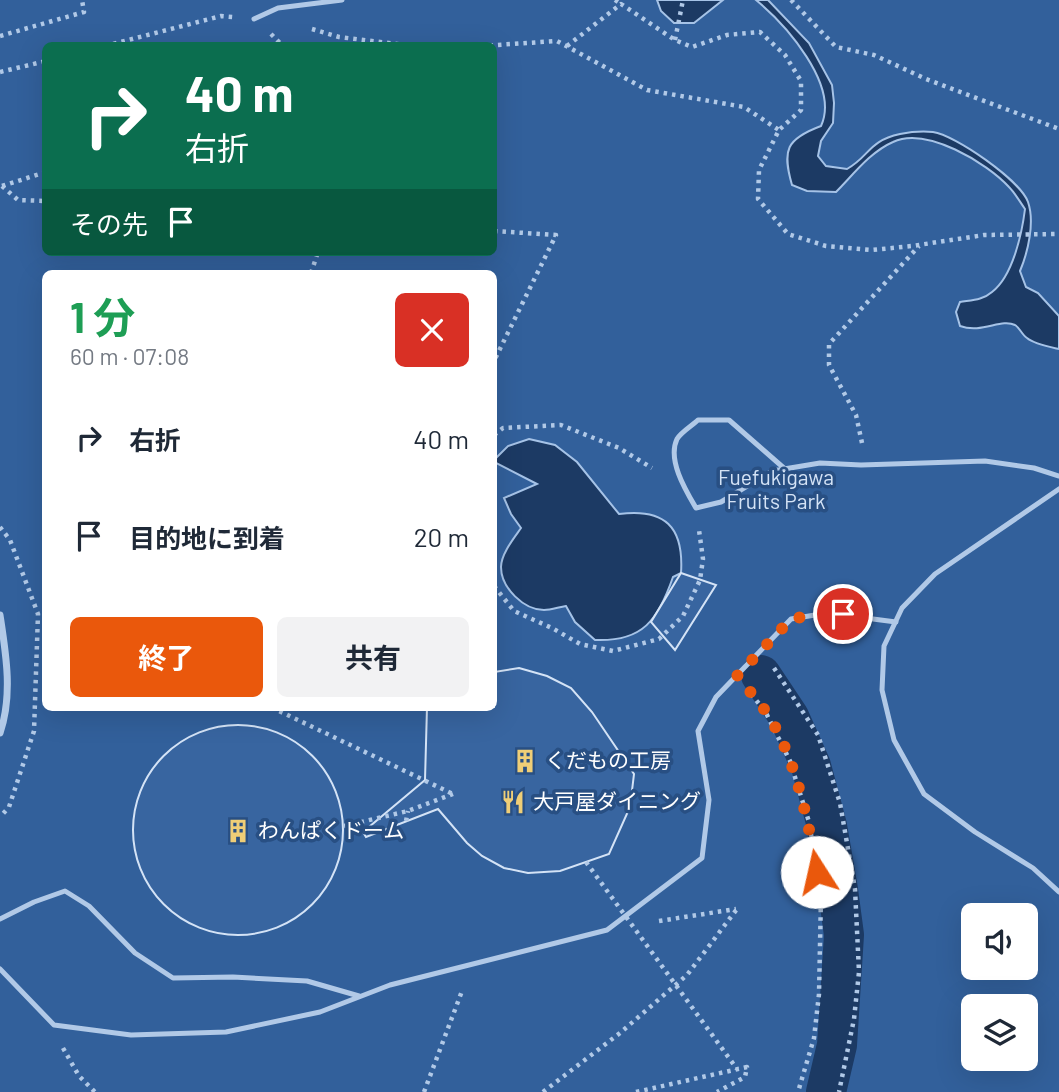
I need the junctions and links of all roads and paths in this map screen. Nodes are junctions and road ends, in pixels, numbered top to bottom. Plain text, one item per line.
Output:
1 (82, 0) edge
2 (342, 0) edge
3 (615, 0) edge
4 (683, 0) edge
5 (791, 0) edge
6 (621, 4) junction
7 (222, 16) dead end
8 (254, 19) dead end
9 (303, 26) dead end
10 (0, 36) edge
11 (674, 40) junction
12 (121, 42) edge
13 (381, 42) edge
14 (497, 45) edge
15 (567, 46) junction
16 (42, 62) edge
17 (0, 72) edge
18 (1059, 129) edge
19 (779, 130) junction
20 (42, 173) edge
21 (42, 201) edge
22 (497, 231) edge
23 (1059, 234) edge
24 (921, 244) junction
25 (497, 355) edge
26 (497, 433) edge
27 (861, 465) junction
28 (785, 469) junction
29 (1059, 476) edge
30 (683, 487) junction
31 (1059, 489) edge
32 (696, 508) junction
33 (497, 590) edge
34 (0, 615) edge
35 (896, 622) junction
36 (762, 650) junction
37 (737, 676) junction
38 (279, 711) edge
39 (0, 733) edge
40 (408, 811) junction
41 (406, 821) dead end
42 (344, 826) dead end
43 (586, 862) dead end
44 (1059, 892) edge
45 (0, 919) edge
46 (607, 930) junction
47 (0, 969) edge
48 (466, 978) dead end
49 (359, 996) junction
50 (54, 1026) junction
51 (737, 1069) junction
52 (96, 1092) edge
53 (424, 1092) edge
54 (542, 1092) edge
55 (636, 1092) edge
56 (718, 1092) edge
57 (798, 1092) edge
58 (839, 1092) edge

1 - 10 path
2 - 8 lane
3 - 6 path
4 - 11 path
5 - 18 path
6 - 11 path
6 - 15 path
7 - 12 path
9 - 13 path
11 - 19 path
14 - 15 path
15 - 19 path
16 - 17 path
19 - 24 path
20 - 21 path
22 - 25 path
23 - 24 path
24 - 27 path
26 - 30 path
27 - 28 lane
27 - 29 lane
28 - 30 lane
28 - 32 lane
30 - 32 lane
31 - 35 lane
32 - 33 path
34 - 39 street
35 - 36 lane
35 - 44 lane
36 - 37 lane
36 - 58 path
37 - 46 lane
37 - 57 path
38 - 40 path
40 - 41 path
40 - 42 path
43 - 51 path, bridge
45 - 49 lane
46 - 49 lane
46 - 54 path
47 - 50 lane
48 - 53 path
49 - 50 lane
50 - 52 path
51 - 55 path
51 - 56 path

